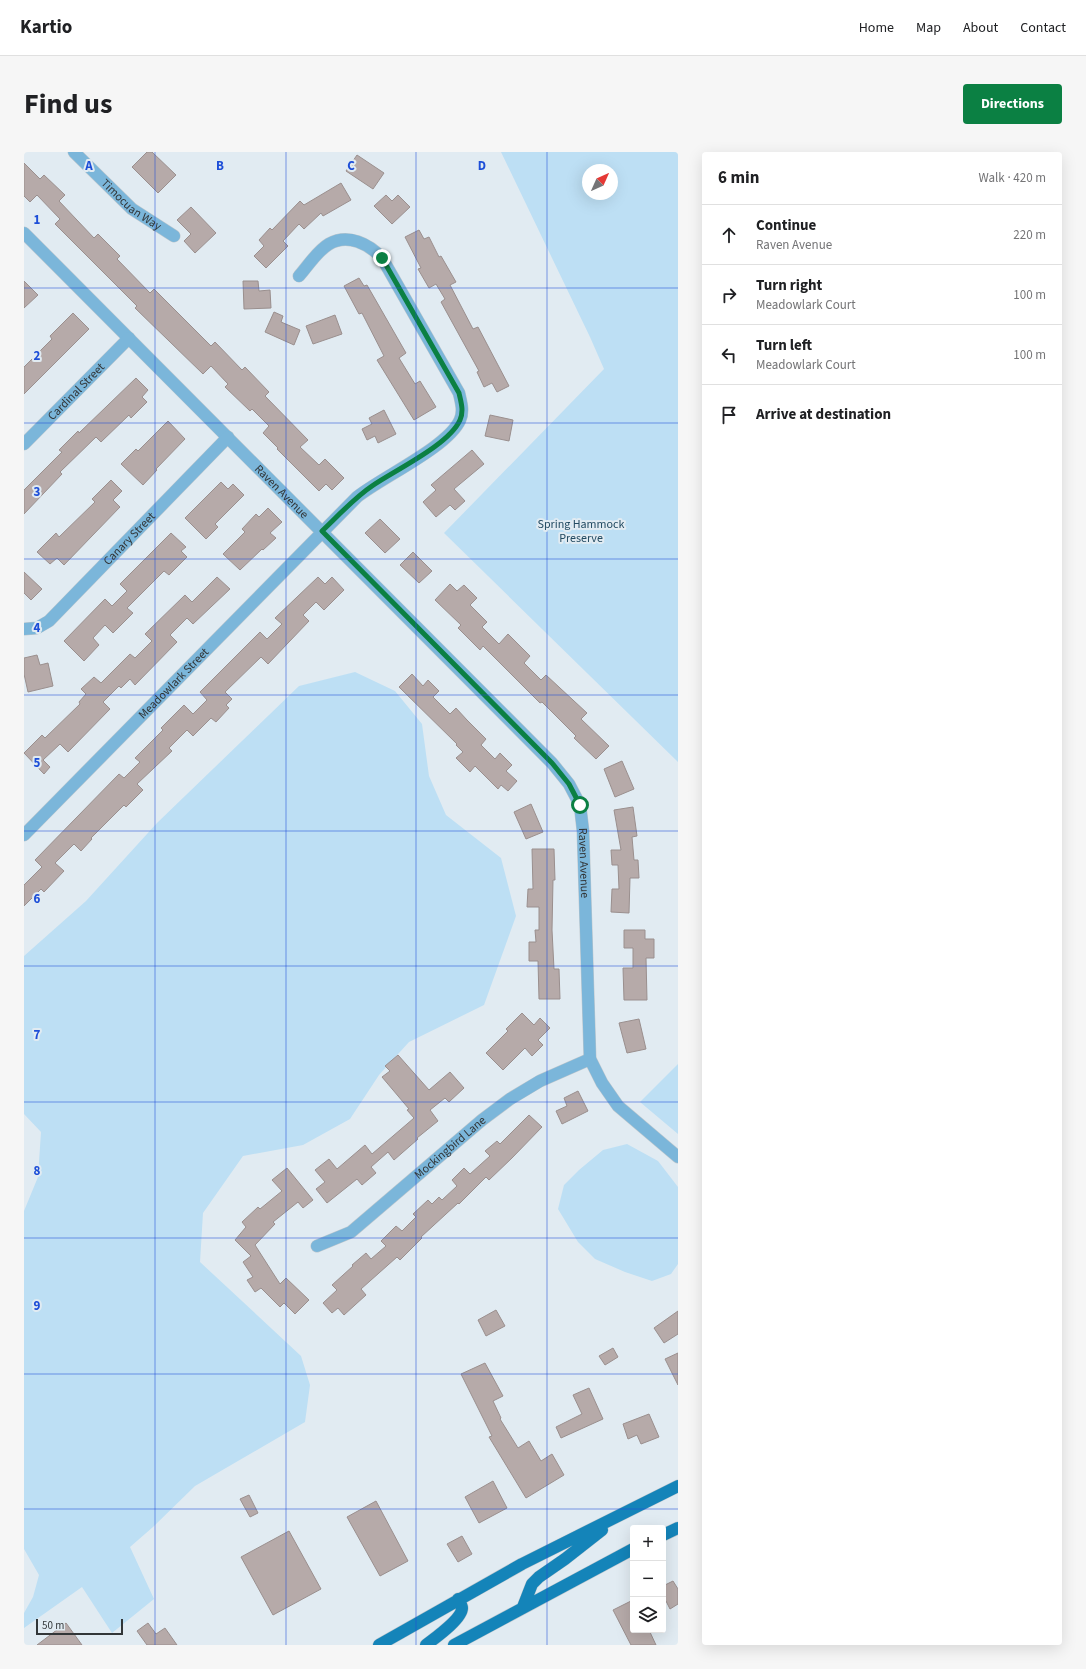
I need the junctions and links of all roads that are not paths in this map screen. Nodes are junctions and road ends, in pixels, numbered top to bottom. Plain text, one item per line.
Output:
1 (74, 152) edge
2 (174, 236) dead end
3 (26, 237) edge
4 (299, 276) dead end
5 (129, 338) junction
6 (228, 437) junction
7 (24, 444) edge
8 (322, 531) junction
9 (24, 629) edge
10 (24, 835) edge
11 (590, 1059) junction
12 (678, 1157) edge
13 (317, 1246) dead end
14 (678, 1486) edge
15 (620, 1515) junction
16 (678, 1528) edge
17 (666, 1534) edge
18 (630, 1551) edge
19 (458, 1599) junction
20 (523, 1607) junction
21 (379, 1645) edge
22 (426, 1645) edge
23 (454, 1645) edge

1 - 2 street, Timocuan Way
3 - 5 street, Raven Avenue
4 - 8 street, Meadowlark Street
5 - 6 street, Raven Avenue
5 - 7 street, Cardinal Street
6 - 8 street, Raven Avenue
6 - 9 street, Canary Street
8 - 10 street, Meadowlark Street
8 - 11 street, Raven Avenue
11 - 12 street, Raven Avenue
11 - 13 street, Mockingbird Lane
14 - 15 main road
15 - 19 main road
15 - 20 main road
16 - 17 main road
18 - 20 main road
19 - 21 main road
19 - 22 main road
20 - 23 main road

